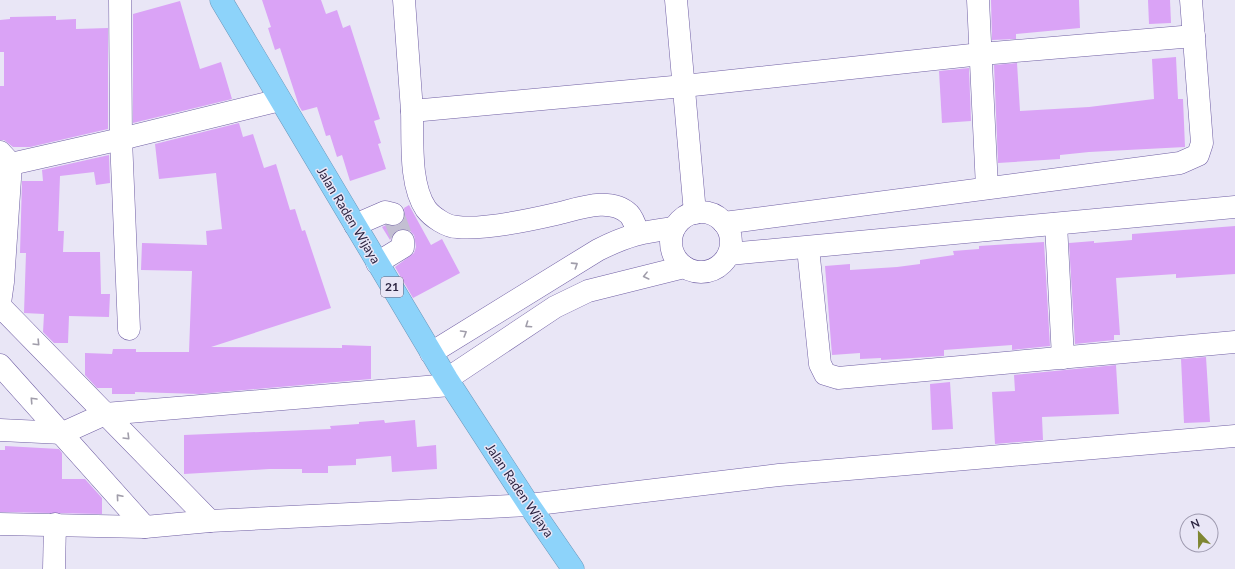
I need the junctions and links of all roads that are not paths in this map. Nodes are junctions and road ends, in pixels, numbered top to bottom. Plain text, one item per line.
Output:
1 (120, 0) edge
2 (221, 0) edge
3 (404, 0) edge
4 (676, 0) edge
5 (978, 0) edge
6 (1191, 0) edge
7 (1194, 36) junction
8 (981, 54) junction
9 (684, 86) junction
10 (280, 100) junction
11 (412, 111) junction
12 (121, 140) junction
13 (6, 158) edge
14 (987, 188) junction
15 (1235, 207) edge
16 (694, 213) junction
17 (393, 214) dead end
18 (724, 223) junction
19 (1056, 224) junction
20 (355, 225) junction
21 (674, 228) junction
22 (638, 233) junction
23 (403, 241) dead end
24 (808, 248) junction
25 (728, 254) junction
26 (378, 263) junction
27 (684, 267) junction
28 (543, 286) junction
29 (0, 304) edge
30 (555, 307) junction
31 (129, 329) dead end
32 (1235, 342) edge
33 (431, 353) junction
34 (1063, 358) junction
35 (0, 365) edge
36 (449, 382) junction
37 (104, 414) junction
38 (0, 430) edge
39 (62, 433) junction
40 (1235, 436) edge
41 (529, 505) junction
42 (210, 522) junction
43 (0, 524) edge
44 (55, 524) junction
45 (145, 527) junction
46 (54, 569) edge
47 (573, 569) edge

1 - 12 street
2 - 10 highway, Jalan Raden Wijaya / 21
3 - 11 street
4 - 9 street
5 - 8 street
6 - 7 street
7 - 8 street
7 - 14 street
8 - 9 street
8 - 14 street
9 - 11 street
9 - 16 street
10 - 12 street
10 - 20 highway, Jalan Raden Wijaya / 21
11 - 22 street
12 - 13 street
12 - 31 street
13 - 29 street
14 - 18 street
15 - 19 street
16 - 18 street
16 - 21 street
17 - 20 street
18 - 25 street
19 - 24 street
19 - 34 street
20 - 26 highway, Jalan Raden Wijaya / 21
21 - 22 street
21 - 27 street
28 -> 22 street
23 - 26 street
24 - 25 street
24 - 34 street
25 - 27 street
26 - 33 highway, Jalan Raden Wijaya / 21
27 -> 30 street
28 - 30 street
33 -> 28 street
29 -> 37 street
30 -> 36 street
32 - 34 street
33 - 36 highway, Jalan Raden Wijaya / 21
39 -> 35 street
36 - 37 street
36 - 41 highway, Jalan Raden Wijaya / 21
37 - 39 street
37 -> 42 street
38 - 39 street
45 -> 39 street
40 - 41 street
41 - 42 street
41 - 47 highway, Jalan Raden Wijaya / 21
42 - 45 street
43 - 44 street
44 - 45 street
44 - 46 street

